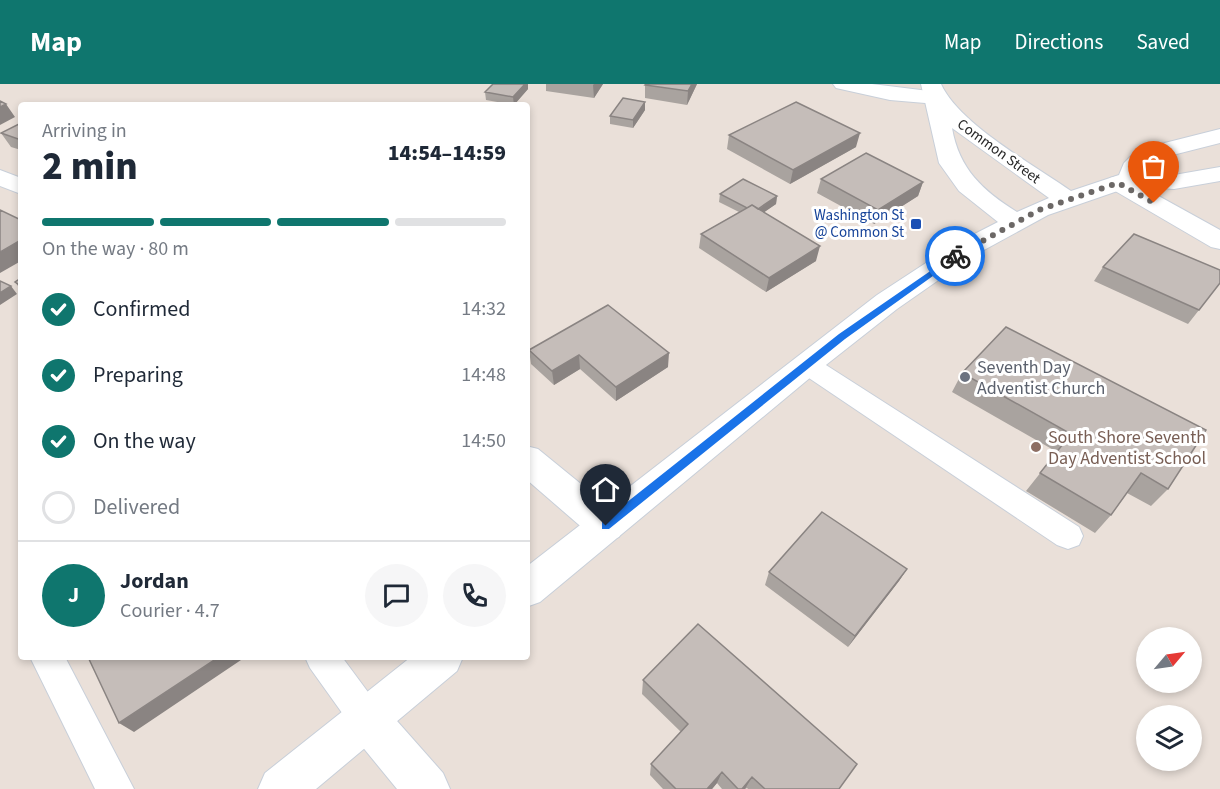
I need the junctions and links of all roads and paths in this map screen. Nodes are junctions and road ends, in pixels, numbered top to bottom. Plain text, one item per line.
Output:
1 (843, 84) edge
2 (934, 91) edge
3 (1220, 136) edge
4 (1220, 174) edge
5 (0, 177) edge
6 (1124, 181) junction
7 (18, 186) edge
8 (1066, 199) junction
9 (1014, 221) junction
10 (1220, 241) edge
11 (806, 364) junction
12 (530, 462) edge
13 (606, 526) junction
14 (1068, 536) dead end
15 (530, 587) edge
16 (49, 660) edge
17 (324, 660) edge
18 (439, 660) edge
19 (367, 719) junction
20 (115, 789) edge
21 (281, 789) edge
22 (427, 789) edge

1 - 2 main road
2 - 8 main road, Common Street
2 - 9 main road, Common Street
3 - 6 main road
4 - 6 main road
5 - 7 main road
6 - 8 main road
6 - 10 main road
8 - 9 main road
9 - 11 main road
11 - 13 main road
11 - 14 lane
12 - 13 main road
13 - 15 main road
16 - 20 lane
17 - 19 lane
18 - 19 main road
19 - 21 main road
19 - 22 main road

